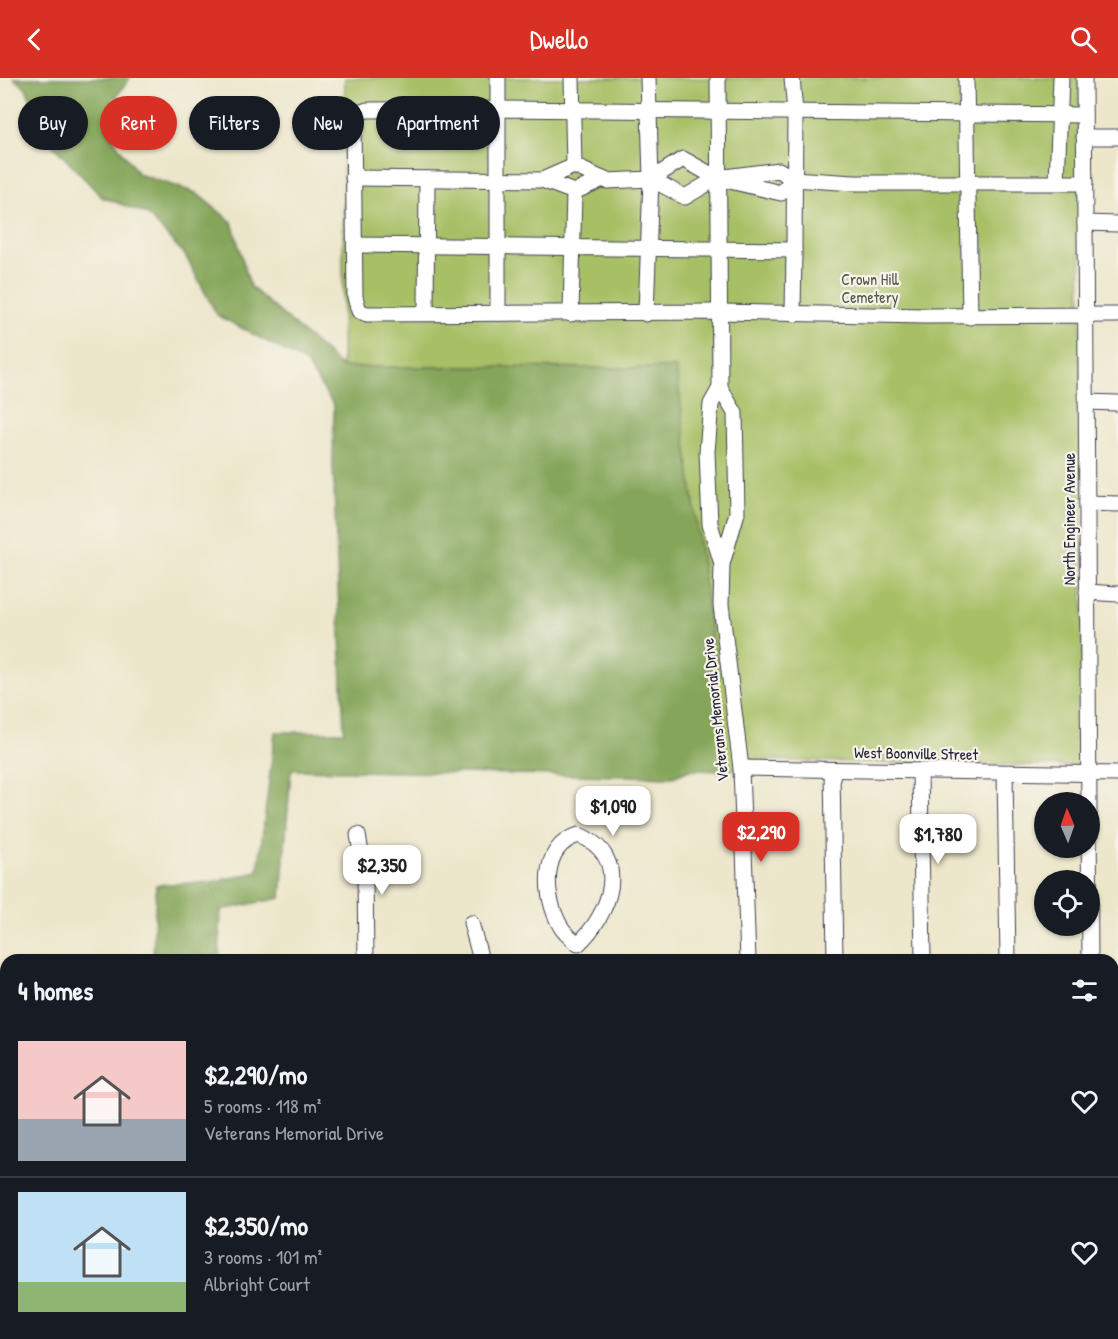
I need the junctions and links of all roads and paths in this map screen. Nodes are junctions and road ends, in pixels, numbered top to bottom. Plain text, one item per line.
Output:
1 (498, 78) edge
2 (572, 78) edge
3 (648, 78) edge
4 (718, 78) edge
5 (792, 78) edge
6 (966, 78) edge
7 (1061, 78) edge
8 (1084, 78) edge
9 (498, 96) edge
10 (500, 109) edge
11 (376, 110) edge
12 (573, 110) junction
13 (649, 110) junction
14 (718, 111) junction
15 (795, 112) junction
16 (966, 114) junction
17 (1060, 115) junction
18 (1084, 115) junction
19 (1084, 137) junction
20 (1118, 137) edge
21 (498, 150) edge
22 (574, 166) junction
23 (353, 178) junction
24 (717, 178) junction
25 (427, 179) junction
26 (603, 179) junction
27 (651, 179) junction
28 (793, 179) junction
29 (498, 180) junction
30 (542, 180) junction
31 (1057, 182) junction
32 (967, 183) junction
33 (1085, 183) junction
34 (573, 192) junction
35 (1085, 223) junction
36 (1118, 224) edge
37 (355, 245) junction
38 (426, 246) junction
39 (498, 247) junction
40 (573, 247) junction
41 (648, 248) junction
42 (718, 249) junction
43 (794, 250) junction
44 (719, 312) junction
45 (426, 313) junction
46 (498, 313) junction
47 (571, 314) junction
48 (646, 314) junction
49 (794, 314) junction
50 (1086, 315) junction
51 (1118, 315) edge
52 (970, 317) junction
53 (720, 388) junction
54 (1086, 402) junction
55 (1118, 403) edge
56 (1086, 503) junction
57 (1118, 504) edge
58 (722, 564) junction
59 (1087, 592) junction
60 (1118, 594) edge
61 (741, 768) junction
62 (832, 770) junction
63 (920, 771) junction
64 (1005, 773) junction
65 (1089, 774) junction
66 (1118, 774) edge
67 (358, 835) dead end
68 (471, 923) dead end
69 (578, 944) junction
70 (366, 954) edge
71 (479, 954) edge
72 (577, 954) edge
73 (748, 954) edge
74 (835, 954) edge
75 (923, 954) edge
76 (1008, 954) edge
77 (1090, 954) edge

1 - 9 street
2 - 12 street
3 - 13 street
4 - 14 street, Veterans Memorial Drive
5 - 15 street
6 - 16 street
7 - 17 street
8 - 18 street, North Engineer Avenue
10 - 12 street
11 - 23 street
12 - 13 street
12 - 22 street
13 - 14 street
13 - 27 street
14 - 15 street
14 - 24 street, Veterans Memorial Drive
15 - 16 street
15 - 28 street
16 - 17 street
16 - 32 street
17 - 18 street
17 - 31 street
18 - 19 street, North Engineer Avenue
19 - 20 street
19 - 33 street, North Engineer Avenue
21 - 29 street
22 - 26 street
22 - 30 street
23 - 25 street
23 - 37 street
24 - 27 street
24 - 27 street
24 - 28 street
24 - 42 street, Veterans Memorial Drive
25 - 29 street
25 - 38 street
26 - 27 street
26 - 34 street
27 - 41 street
28 - 32 street
28 - 43 street
29 - 30 street
29 - 39 street
30 - 34 street
31 - 32 street
31 - 33 street
32 - 52 street
33 - 35 street, North Engineer Avenue
34 - 40 street
35 - 36 street
35 - 50 street, North Engineer Avenue
37 - 38 street
37 - 45 street
38 - 39 street
38 - 45 street
39 - 40 street
39 - 46 street
40 - 41 street
40 - 47 street
41 - 42 street
41 - 48 street
42 - 43 street
42 - 44 street, Veterans Memorial Drive
43 - 49 street
44 - 48 street
44 - 49 street
44 - 53 street, Veterans Memorial Drive
45 - 46 street
46 - 47 street
47 - 48 street
49 - 52 street
50 - 51 street
50 - 52 street
50 - 54 street, North Engineer Avenue
53 - 58 street, Veterans Memorial Drive
53 - 58 street, Veterans Memorial Drive
54 - 55 street
54 - 56 street, North Engineer Avenue
56 - 57 street
56 - 59 street, North Engineer Avenue
58 - 61 street, Veterans Memorial Drive
59 - 60 street
59 - 65 street, North Engineer Avenue
61 - 62 street, West Boonville Street
61 - 73 street, Veterans Memorial Drive
62 - 63 street, West Boonville Street
62 - 74 street
63 - 64 street, West Boonville Street
63 - 75 street
64 - 65 street, West Boonville Street
64 - 76 street
65 - 66 street, West Boonville Street
65 - 77 street, North Engineer Avenue
67 - 70 street
68 - 71 street
69 - 69 street
69 - 72 street

